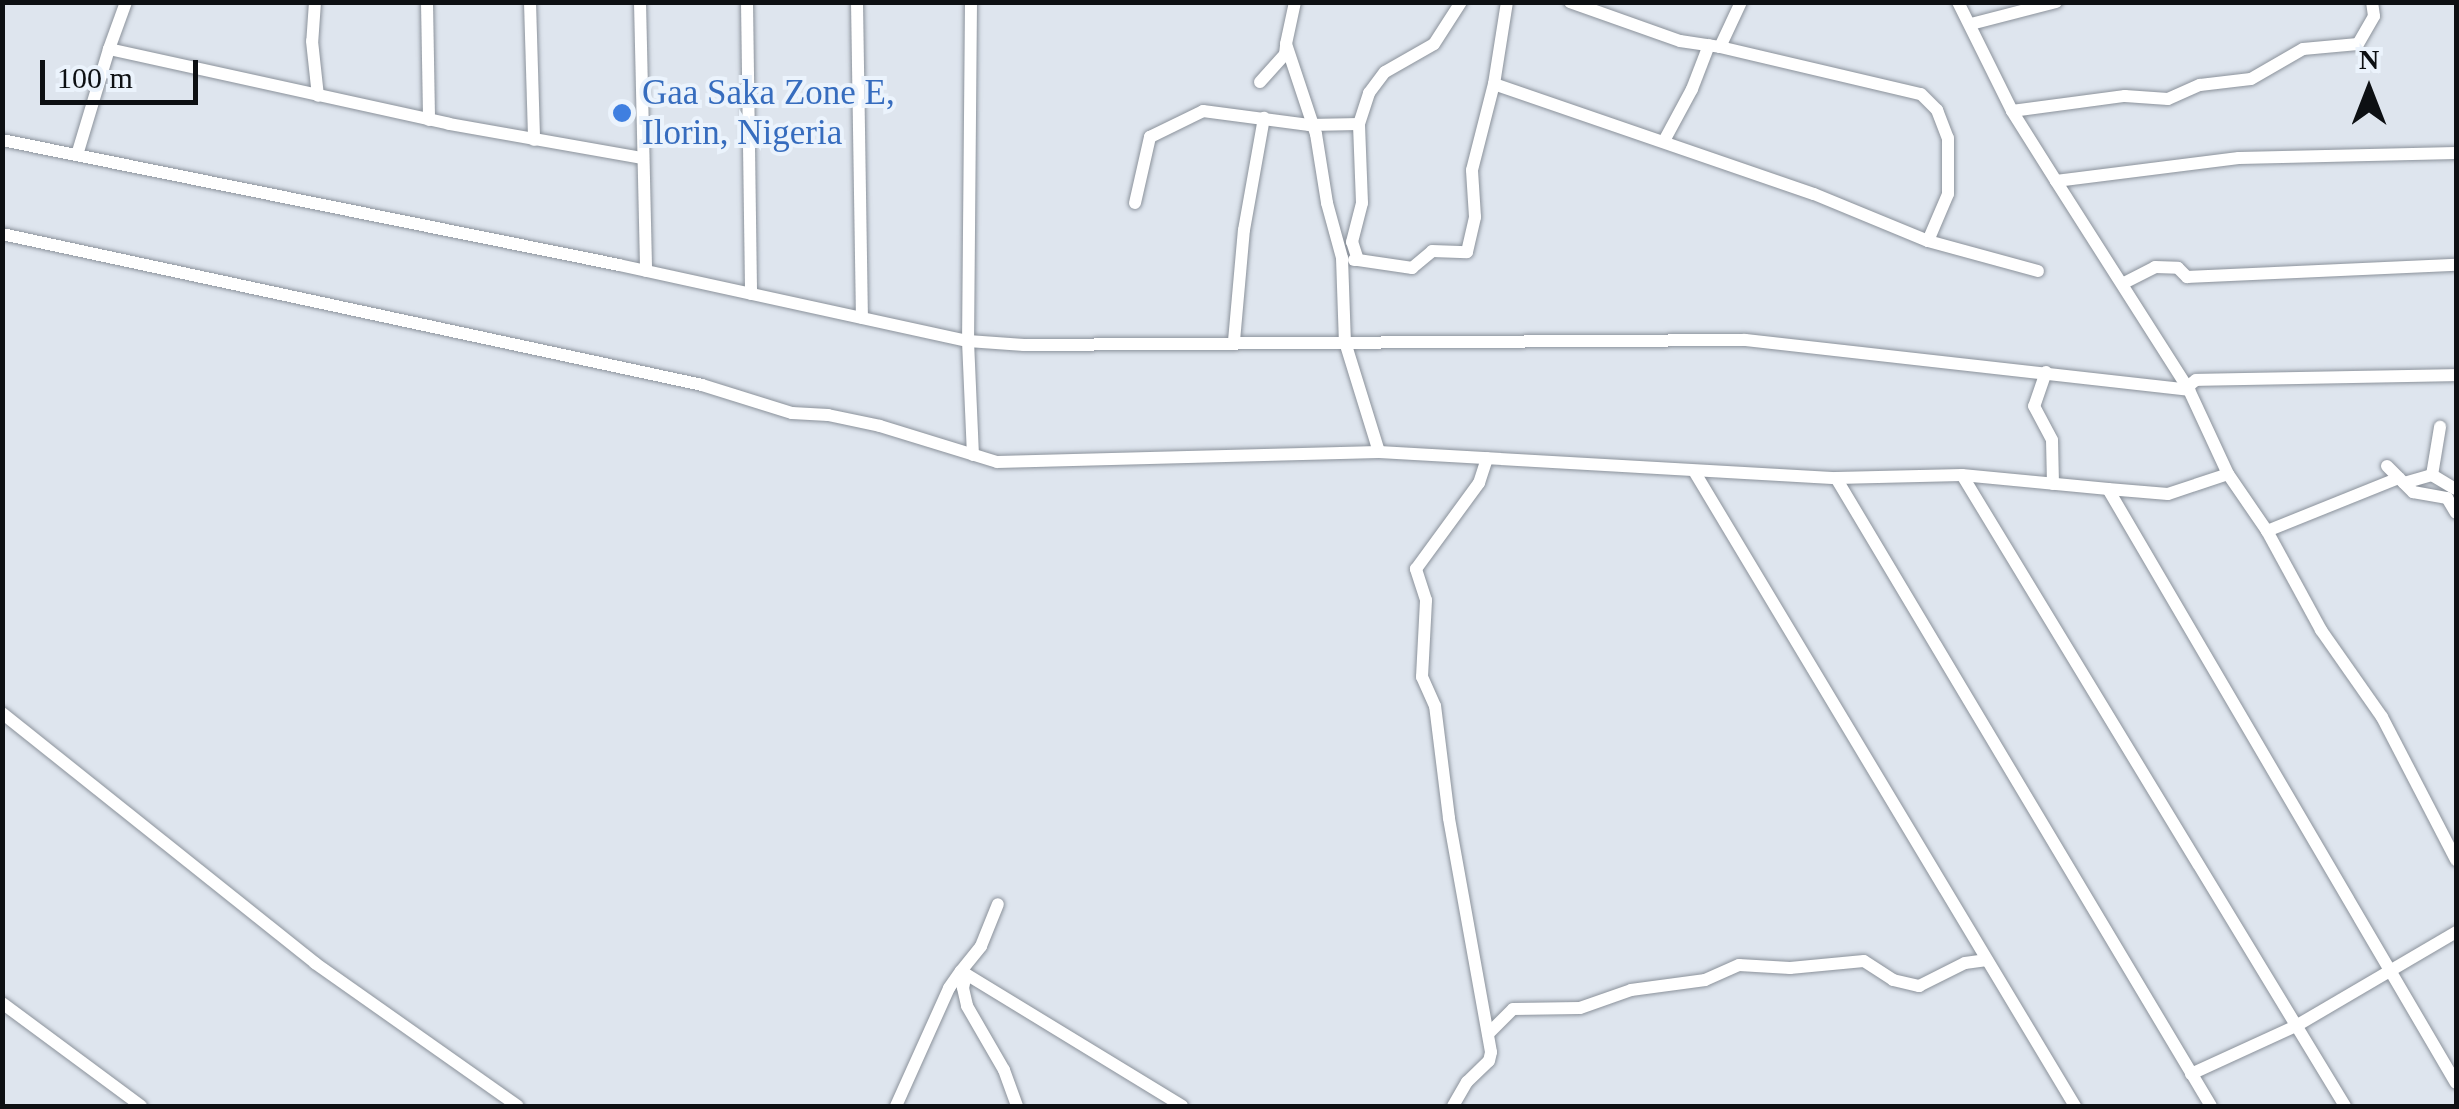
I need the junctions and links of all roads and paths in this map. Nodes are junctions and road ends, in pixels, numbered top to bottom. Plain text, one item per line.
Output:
1 (126, 2) edge
2 (315, 2) edge
3 (426, 2) edge
4 (530, 2) edge
5 (640, 2) edge
6 (747, 2) edge
7 (857, 2) edge
8 (971, 2) edge
9 (1295, 2) edge
10 (1461, 2) edge
11 (1507, 2) edge
12 (1570, 2) edge
13 (1740, 2) edge
14 (1958, 2) edge
15 (2056, 2) edge
16 (2372, 2) edge
17 (1971, 24) junction
18 (1286, 44) junction
19 (1714, 46) junction
20 (109, 49) junction
21 (1260, 82) dead end
22 (1494, 84) junction
23 (318, 96) junction
24 (2012, 111) junction
25 (1264, 118) junction
26 (430, 120) junction
27 (1359, 124) junction
28 (1309, 125) junction
29 (2, 140) edge
30 (534, 140) junction
31 (1664, 141) junction
32 (2456, 153) edge
33 (78, 155) junction
34 (641, 158) junction
35 (2056, 181) junction
36 (1135, 202) dead end
37 (2, 234) edge
38 (1928, 241) junction
39 (1342, 258) junction
40 (1358, 260) junction
41 (2456, 265) edge
42 (646, 271) junction
43 (2038, 271) dead end
44 (2124, 283) junction
45 (751, 294) junction
46 (862, 318) junction
47 (968, 342) junction
48 (1234, 342) junction
49 (1345, 342) junction
50 (2046, 372) junction
51 (2456, 375) edge
52 (2188, 388) junction
53 (2440, 428) dead end
54 (1379, 452) junction
55 (973, 455) junction
56 (1487, 458) junction
57 (2388, 466) dead end
58 (1694, 470) junction
59 (2228, 474) junction
60 (1962, 475) junction
61 (2432, 476) junction
62 (1836, 478) junction
63 (2402, 480) junction
64 (2053, 484) junction
65 (2455, 487) edge
66 (2108, 489) junction
67 (2441, 497) junction
68 (2456, 513) edge
69 (2267, 531) junction
70 (2, 714) edge
71 (2456, 860) edge
72 (998, 904) dead end
73 (2456, 932) edge
74 (1987, 960) junction
75 (964, 972) junction
76 (2389, 974) junction
77 (2, 1004) edge
78 (2296, 1026) junction
79 (1488, 1034) junction
80 (2192, 1074) junction
81 (2456, 1083) edge
82 (141, 1106) edge
83 (518, 1106) edge
84 (896, 1106) edge
85 (1017, 1106) edge
86 (1182, 1106) edge
87 (1453, 1106) edge
88 (2075, 1106) edge
89 (2211, 1106) edge
90 (2345, 1106) edge

1 - 20 street
2 - 23 street
3 - 26 street
4 - 30 street
5 - 34 street
6 - 45 street
7 - 46 street
8 - 47 street
9 - 18 street
10 - 27 street
11 - 22 street
12 - 19 street
13 - 19 street
14 - 17 street
15 - 17 street
16 - 24 street
17 - 24 street
18 - 21 street
18 - 28 street
19 - 31 street
19 - 38 street
20 - 23 street
20 - 33 street
22 - 31 street
22 - 40 street
23 - 26 street
24 - 35 street
25 - 28 street
25 - 36 street
25 - 48 street
26 - 30 street
27 - 28 street
27 - 40 street
28 - 39 street
29 - 33 street
30 - 34 street
31 - 38 street
32 - 35 street
33 - 42 street
34 - 42 street
35 - 44 street
37 - 55 street
38 - 43 street
39 - 40 street
39 - 49 street
41 - 44 street
42 - 45 street
44 - 52 street
45 - 46 street
46 - 47 street
47 - 48 street
47 - 55 street
48 - 49 street
49 - 50 street
49 - 54 street
50 - 52 street
50 - 64 street
51 - 52 street
52 - 59 street
53 - 61 street
54 - 55 street
54 - 56 street
56 - 58 street
56 - 79 street
57 - 63 street
58 - 62 street
58 - 74 street
59 - 66 street
59 - 69 street
60 - 62 street
60 - 64 street
60 - 78 street
61 - 63 street
61 - 65 street
62 - 80 street
63 - 67 street
63 - 69 street
64 - 66 street
65 - 67 street
66 - 76 street
67 - 68 street
69 - 71 street
70 - 83 street
72 - 75 street
73 - 76 street
74 - 79 street
74 - 88 street
75 - 84 street
75 - 85 street
75 - 86 street
76 - 78 street
76 - 81 street
77 - 82 street
78 - 80 street
78 - 90 street
79 - 87 street
80 - 89 street

